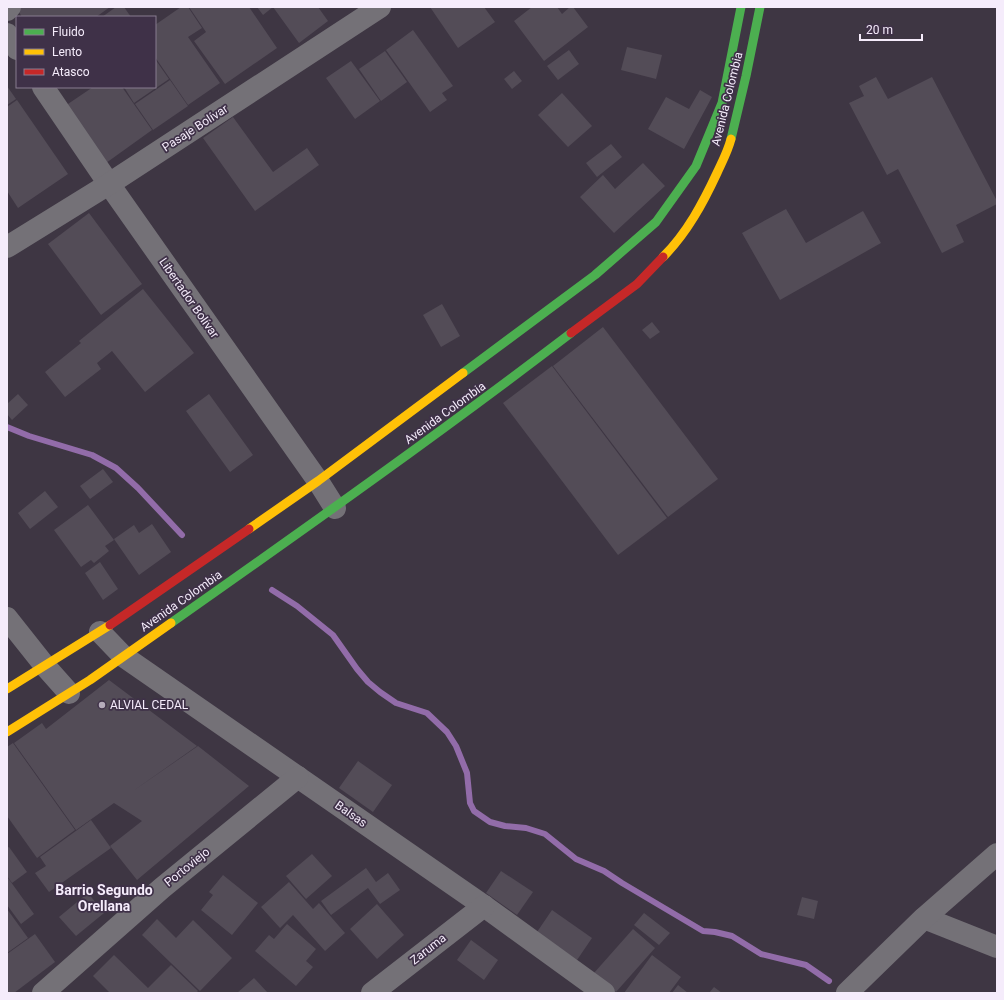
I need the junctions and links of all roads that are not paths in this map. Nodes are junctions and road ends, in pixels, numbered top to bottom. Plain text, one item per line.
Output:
1 (10, 7) edge
2 (380, 7) edge
3 (741, 7) edge
4 (760, 7) edge
5 (7, 10) edge
6 (7, 34) edge
7 (16, 48) edge
8 (44, 88) edge
9 (109, 184) junction
10 (7, 247) edge
11 (318, 481) junction
12 (335, 508) junction
13 (7, 618) edge
14 (100, 632) junction
15 (123, 656) junction
16 (45, 666) junction
17 (7, 689) edge
18 (69, 693) junction
19 (7, 732) edge
20 (298, 777) junction
21 (997, 854) edge
22 (484, 906) junction
23 (924, 918) junction
24 (997, 947) edge
25 (42, 993) edge
26 (372, 993) edge
27 (604, 993) edge
28 (847, 993) edge

1 - 5 street
2 - 9 street, Pasaje Bolívar
3 - 11 main road, Avenida Colombia
4 - 12 main road, Avenida Colombia
6 - 7 street
8 - 9 street, Libertador Bolívar
9 - 10 street, Pasaje Bolívar
9 - 11 street, Libertador Bolívar
11 - 12 street, Libertador Bolívar
11 - 14 main road, Avenida Colombia
12 - 15 main road, Avenida Colombia
13 - 16 street
14 - 15 street, Balsas
14 - 16 main road, Avenida Colombia
15 - 18 main road, Avenida Colombia
15 - 20 street, Balsas
16 - 17 main road, Avenida Colombia
16 - 18 street
18 - 19 main road, Avenida Colombia
20 - 22 street, Balsas
20 - 25 street, Portoviejo
21 - 23 street
22 - 26 street, Zaruma
22 - 27 street, Balsas
23 - 24 street
23 - 28 street

